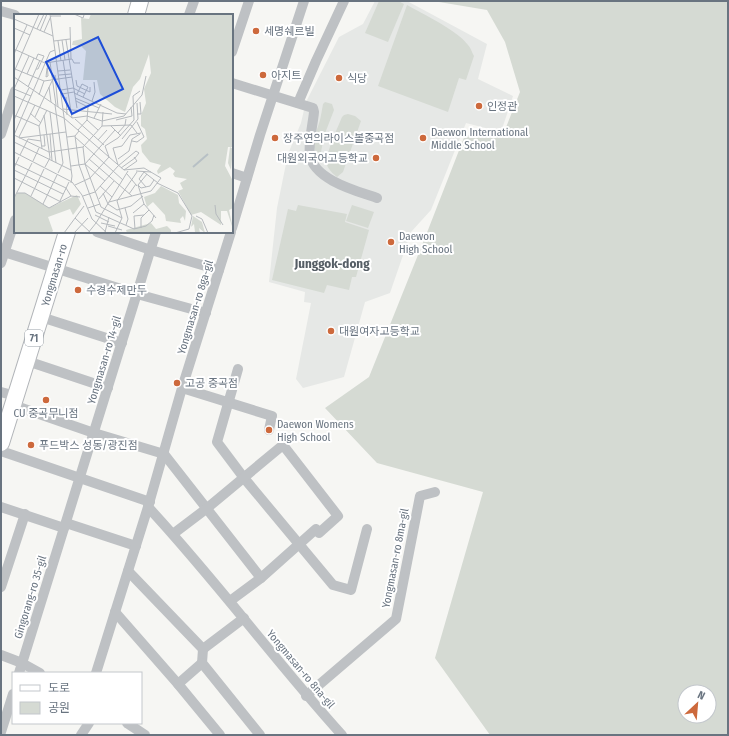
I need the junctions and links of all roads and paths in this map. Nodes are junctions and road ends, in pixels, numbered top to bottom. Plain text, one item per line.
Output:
1 (140, 1) edge
2 (194, 1) edge
3 (249, 1) edge
4 (304, 1) edge
5 (344, 1) edge
6 (1, 11) edge
7 (136, 14) edge
8 (189, 14) edge
9 (14, 15) edge
10 (233, 49) edge
11 (233, 82) edge
12 (14, 94) edge
13 (272, 95) junction
14 (298, 103) junction
15 (1, 134) edge
16 (233, 173) edge
17 (247, 178) junction
18 (377, 198) dead end
19 (14, 223) edge
20 (233, 223) edge
21 (67, 233) edge
22 (99, 233) edge
23 (156, 233) edge
24 (231, 233) edge
25 (151, 250) junction
26 (3, 251) edge
27 (1, 263) edge
28 (56, 268) junction
29 (219, 270) junction
30 (137, 294) junction
31 (206, 313) junction
32 (40, 317) junction
33 (122, 343) junction
34 (27, 361) junction
35 (238, 369) dead end
36 (108, 388) junction
37 (182, 388) junction
38 (10, 398) edge
39 (228, 402) junction
40 (269, 430) dead end
41 (94, 433) junction
42 (1, 443) edge
43 (1, 451) edge
44 (164, 454) junction
45 (80, 478) junction
46 (244, 478) junction
47 (436, 492) dead end
48 (149, 504) junction
49 (1, 506) edge
50 (206, 509) junction
51 (25, 514) junction
52 (65, 525) junction
53 (367, 529) dead end
54 (173, 534) junction
55 (298, 544) junction
56 (136, 546) junction
57 (128, 571) junction
58 (261, 578) junction
59 (1, 587) edge
60 (230, 601) junction
61 (115, 612) junction
62 (244, 618) junction
63 (203, 648) junction
64 (1, 655) edge
65 (202, 663) junction
66 (21, 668) edge
67 (36, 672) edge
68 (96, 672) edge
69 (178, 684) junction
70 (306, 696) junction
71 (12, 697) edge
72 (88, 724) edge
73 (128, 724) edge
74 (1, 732) edge
75 (81, 735) edge
76 (145, 735) edge
77 (220, 735) edge
78 (260, 735) edge
79 (342, 735) edge

1 - 7 main road
2 - 8 street
3 - 10 street
4 - 13 street
5 - 14 street
6 - 9 street
11 - 13 street
12 - 15 street
13 - 14 street
13 - 17 street
14 - 18 street
16 - 17 street
17 - 20 street
19 - 26 street
21 - 28 main road, Yongmasan-ro / 71
22 - 25 street
23 - 25 street, Yongmasan-ro 14-gil
24 - 29 street, Yongmasan-ro 8ga-gil
25 - 29 street
25 - 30 street, Yongmasan-ro 14-gil
26 - 27 street
26 - 28 street
28 - 30 street
28 - 32 main road, Yongmasan-ro / 71
29 - 31 street, Yongmasan-ro 8ga-gil
30 - 31 street
30 - 33 street, Yongmasan-ro 14-gil
31 - 37 street, Yongmasan-ro 8ga-gil
32 - 33 street, Yongmasan-ro
32 - 34 main road, Yongmasan-ro / 71
33 - 36 street, Yongmasan-ro 14-gil
34 - 36 street
34 - 38 main road, Yongmasan-ro / 71
35 - 39 street
36 - 41 street, Yongmasan-ro 14-gil
37 - 39 street
37 - 44 street, Yongmasan-ro 8ga-gil
38 - 41 street
38 - 42 main road, Yongmasan-ro / 71
39 - 40 street
39 - 46 street
41 - 44 street
41 - 45 street, Yongmasan-ro 14-gil
43 - 45 street
44 - 48 street, Yongmasan-ro 8ga-gil
44 - 50 street
45 - 48 street
45 - 52 street, Gingorang-ro 35-gil
46 - 50 street
46 - 55 street
46 - 55 street
47 - 70 street, Yongmasan-ro 8ma-gil
48 - 54 street, Yongmasan-ro 8na-gil
48 - 56 street, Yongmasan-ro 8ga-gil
49 - 51 street
50 - 54 street
50 - 58 street
51 - 52 street
51 - 59 street
52 - 56 street
52 - 66 street, Gingorang-ro 35-gil
53 - 55 street
54 - 60 street, Yongmasan-ro 8na-gil
55 - 58 street
56 - 57 street, Yongmasan-ro 8ga-gil
57 - 61 street, Yongmasan-ro 8ga-gil
57 - 63 street
58 - 60 street
60 - 62 street, Yongmasan-ro 8na-gil
61 - 68 street, Yongmasan-ro 8ga-gil
61 - 69 street
62 - 63 street
62 - 70 street, Yongmasan-ro 8na-gil
63 - 65 street
64 - 66 street
65 - 69 street
65 - 78 street
66 - 67 street
69 - 77 street
70 - 79 street, Yongmasan-ro 8na-gil
71 - 74 street
72 - 75 street
73 - 76 street

